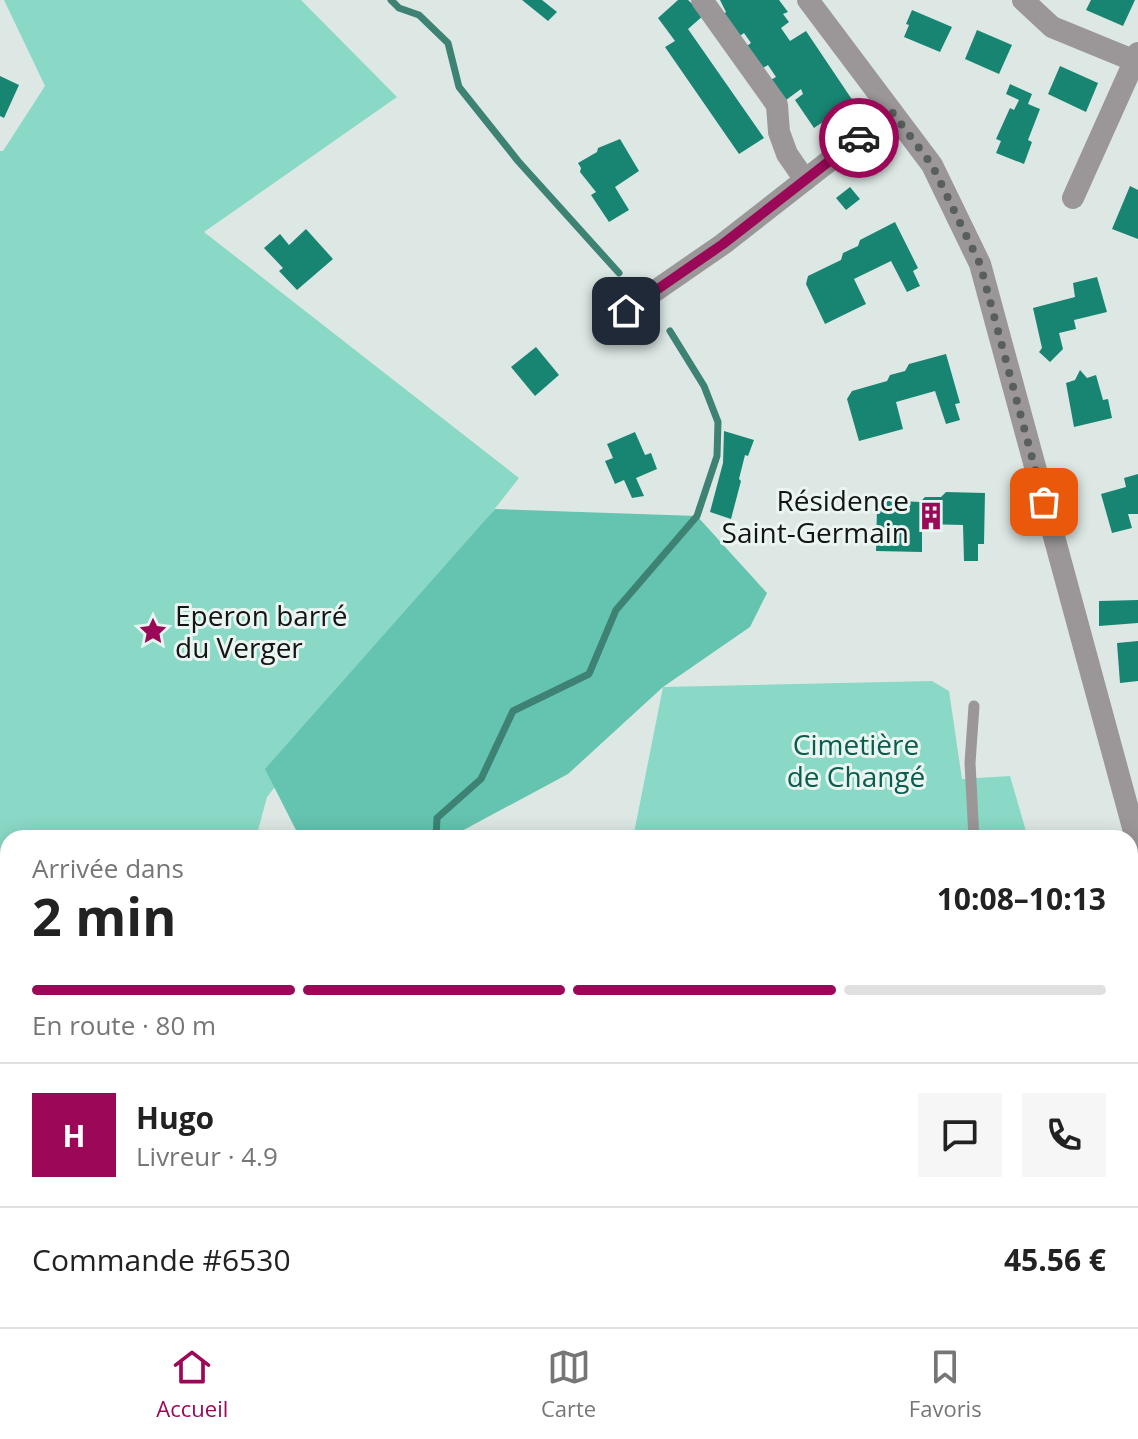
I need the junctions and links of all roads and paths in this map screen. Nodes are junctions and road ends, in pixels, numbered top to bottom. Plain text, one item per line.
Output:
1 (702, 0) edge
2 (808, 0) edge
3 (1023, 0) edge
4 (1136, 57) edge
5 (892, 112) junction
6 (805, 180) junction
7 (1073, 198) dead end
8 (626, 311) dead end
9 (974, 706) dead end
10 (974, 830) edge
11 (1134, 830) edge

1 - 6 street
2 - 5 street
3 - 4 street
4 - 7 street
5 - 6 street
5 - 11 street
6 - 8 street
9 - 10 lane

